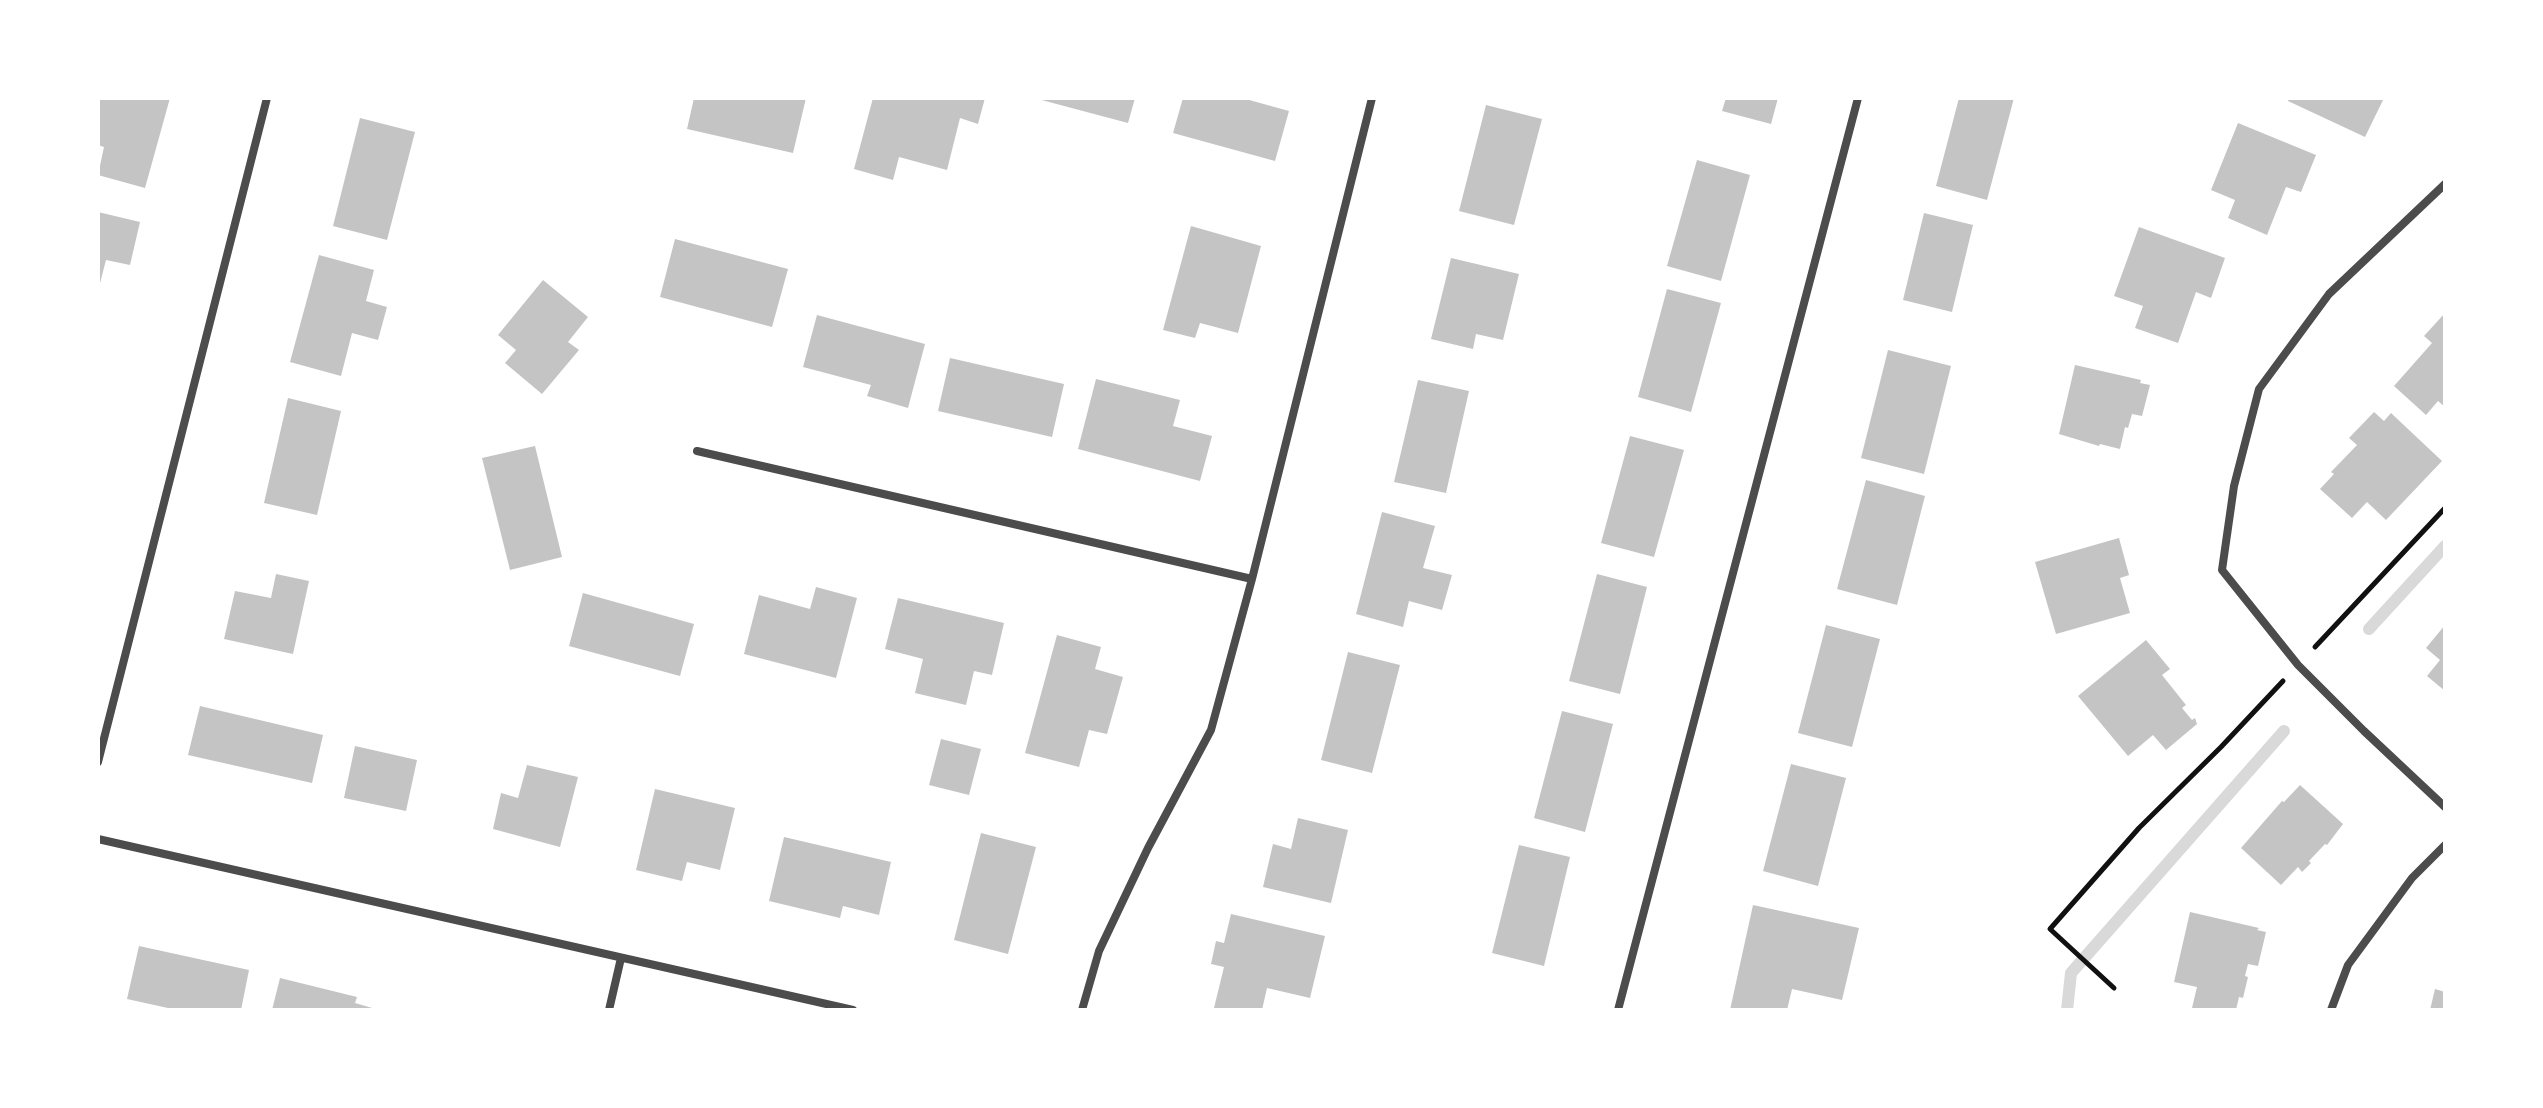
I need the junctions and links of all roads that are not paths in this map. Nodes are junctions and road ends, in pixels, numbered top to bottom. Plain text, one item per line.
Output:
1 (267, 98) edge
2 (1372, 98) edge
3 (1858, 98) edge
4 (2445, 184) edge
5 (697, 451) dead end
6 (1252, 579) junction
7 (98, 762) edge
8 (2445, 807) edge
9 (98, 839) edge
10 (2445, 845) edge
11 (621, 958) junction
12 (609, 1010) edge
13 (853, 1010) edge
14 (1082, 1010) edge
15 (1618, 1010) edge
16 (2331, 1010) edge

1 - 7 street
2 - 6 street
3 - 15 street
4 - 8 street
5 - 6 street
6 - 14 street
9 - 11 street
10 - 16 street
11 - 12 street
11 - 13 street

